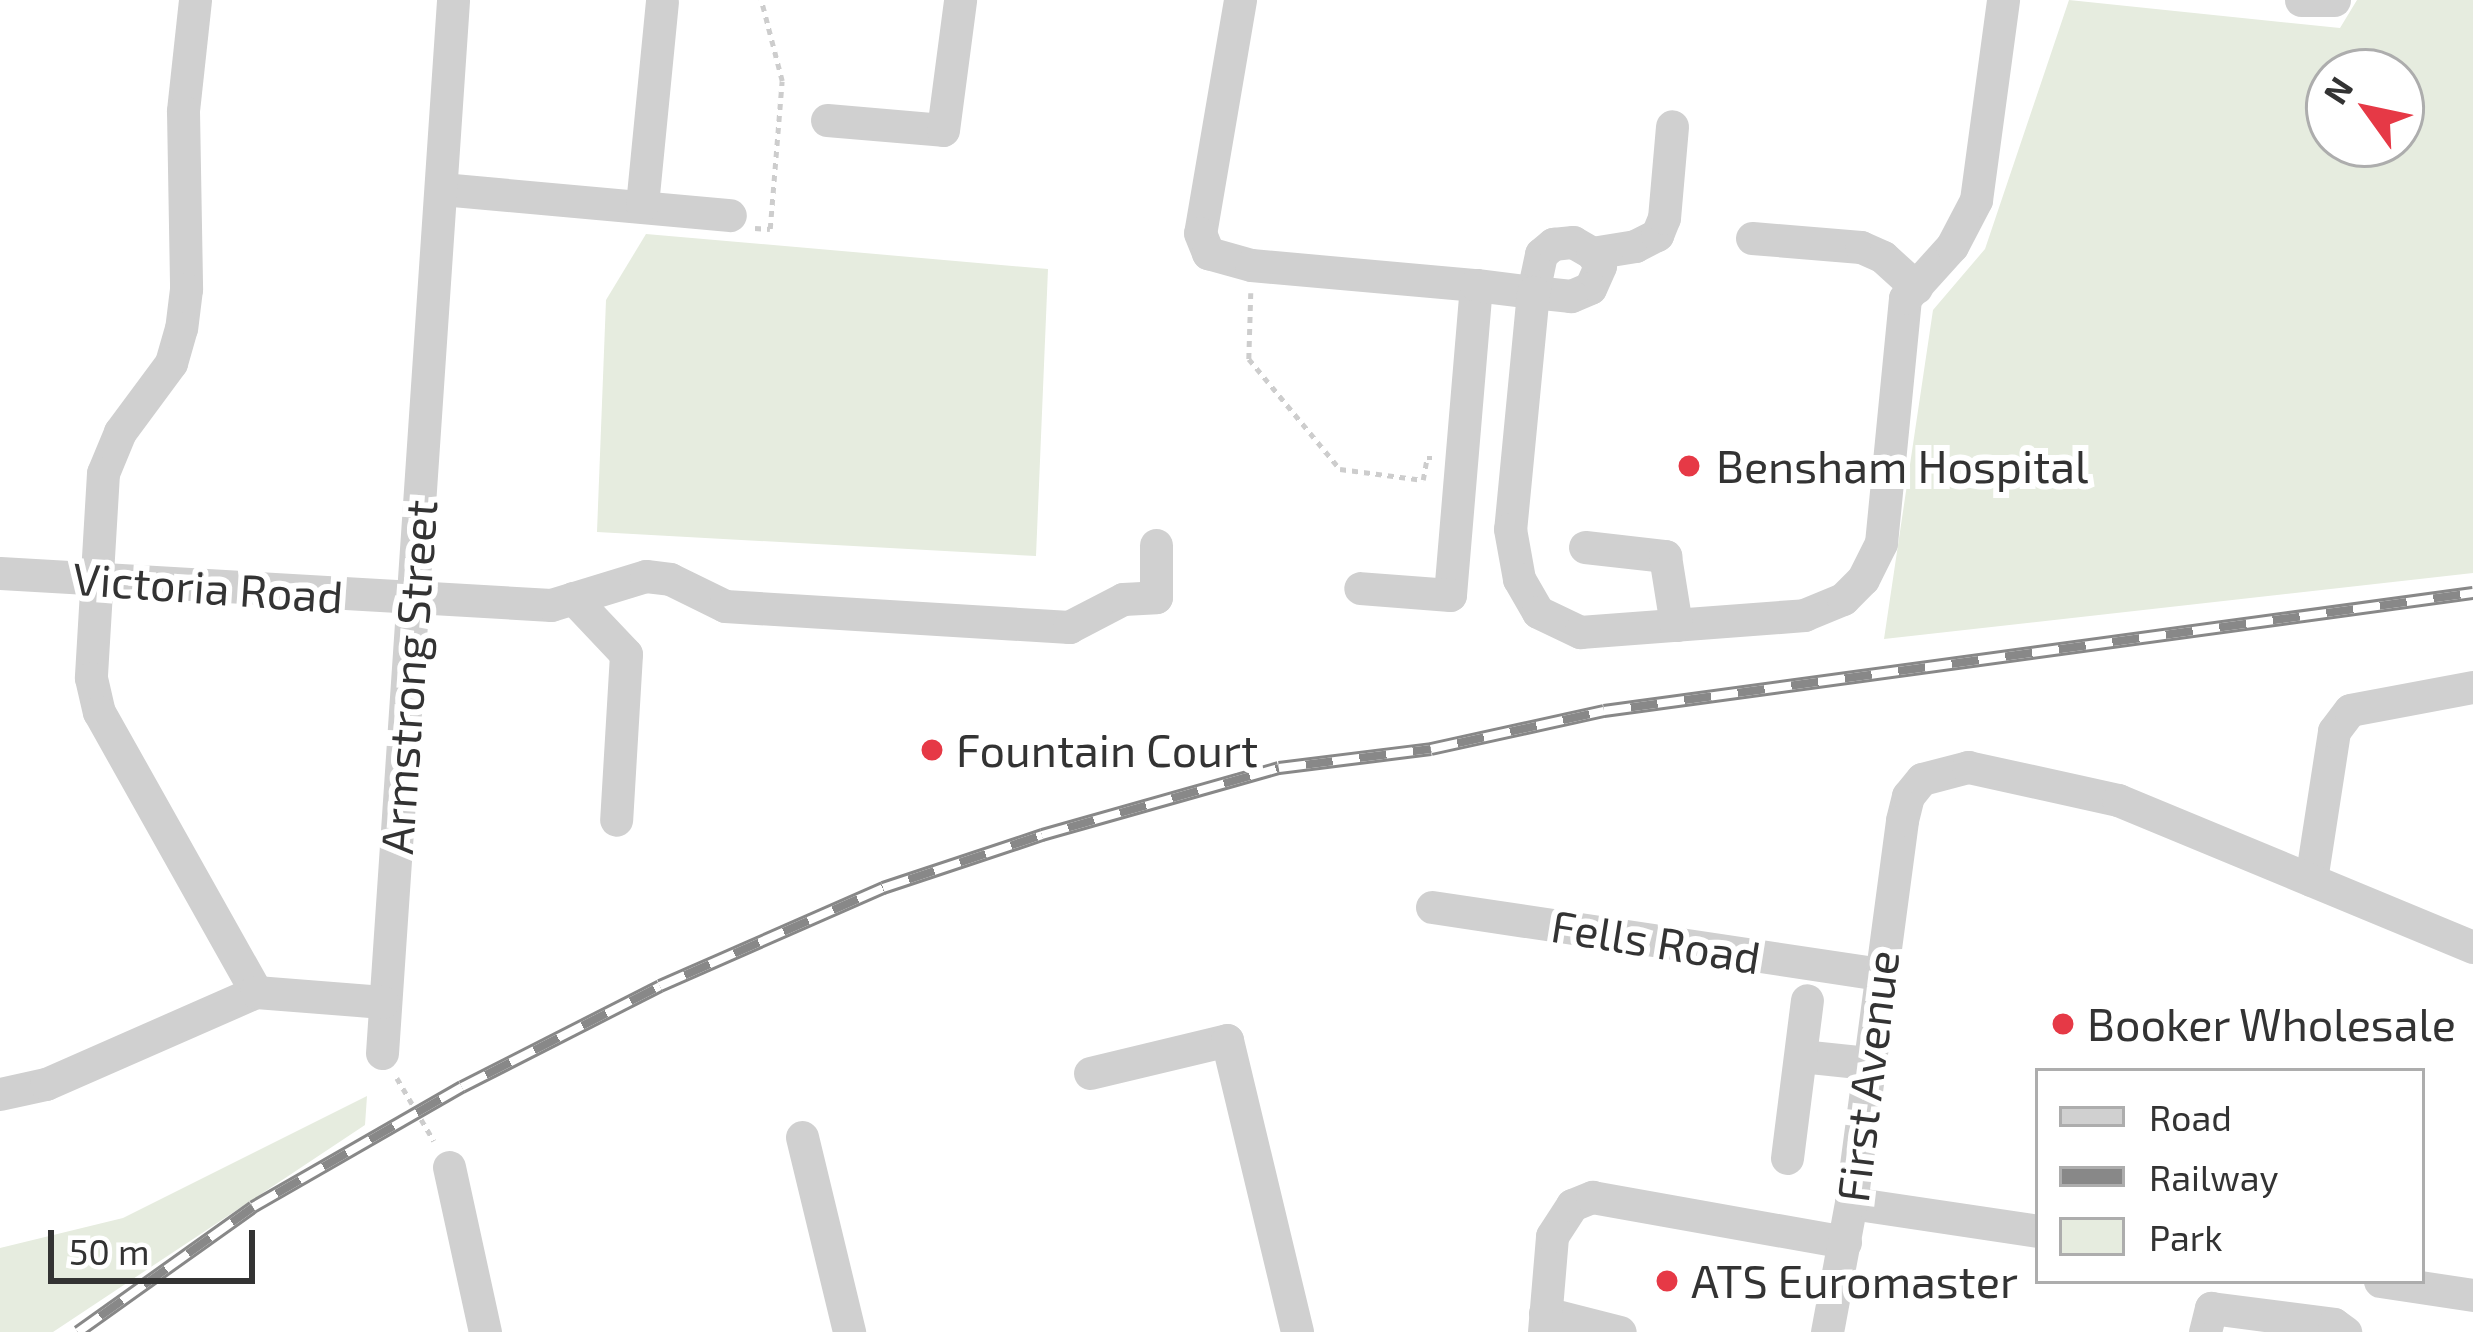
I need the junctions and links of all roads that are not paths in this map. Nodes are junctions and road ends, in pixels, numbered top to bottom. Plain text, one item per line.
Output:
1 (195, 0) edge
2 (453, 0) edge
3 (959, 0) edge
4 (1240, 0) edge
5 (2003, 0) edge
6 (2301, 0) edge
7 (2334, 0) edge
8 (662, 2) edge
9 (826, 120) dead end
10 (1672, 126) dead end
11 (442, 189) junction
12 (642, 205) junction
13 (730, 215) road end
14 (1752, 238) dead end
15 (1476, 285) junction
16 (1916, 287) junction
17 (1533, 292) junction
18 (1156, 545) dead end
19 (1585, 547) dead end
20 (0, 573) edge
21 (95, 580) junction
22 (1360, 588) dead end
23 (573, 598) junction
24 (416, 601) junction
25 (1676, 625) junction
26 (2473, 688) edge
27 (616, 820) dead end
28 (2311, 880) junction
29 (1432, 908) dead end
30 (2473, 947) edge
31 (1879, 974) junction
32 (256, 992) junction
33 (1807, 1000) dead end
34 (383, 1002) junction
35 (382, 1053) road end
36 (1801, 1056) junction
37 (1868, 1063) junction
38 (1090, 1073) dead end
39 (0, 1094) edge
40 (802, 1137) dead end
41 (1787, 1158) dead end
42 (448, 1167) road end
43 (1851, 1203) junction
44 (2035, 1231) edge
45 (1845, 1242) junction
46 (2401, 1284) edge
47 (2473, 1294) edge
48 (1544, 1323) edge
49 (2278, 1325) edge
50 (485, 1332) edge
51 (849, 1332) edge
52 (1297, 1332) edge
53 (1620, 1332) edge
54 (1827, 1332) edge
55 (2205, 1332) edge
56 (2344, 1332) edge

1 - 21 street
2 - 11 street, Armstrong Street
3 - 9 street
4 - 15 street
5 - 16 street
6 - 7 street
8 - 12 street
10 - 17 street
11 - 12 street
11 - 24 street, Armstrong Street
12 - 13 street
14 - 16 street
15 - 17 street
15 - 22 street
16 - 25 street
17 - 25 street
18 - 23 street, Victoria Road
19 - 25 street
20 - 21 street, Victoria Road
21 - 24 street, Victoria Road
21 - 32 street
23 - 24 street, Victoria Road
23 - 27 street
24 - 34 street, Armstrong Street
26 - 28 street
28 - 30 street
28 - 31 street, First Avenue
29 - 31 street, Fells Road
31 - 37 street, First Avenue
32 - 34 street
32 - 39 street
33 - 36 street
34 - 35 street, Armstrong Street
36 - 37 street
36 - 41 street
37 - 43 street, First Avenue
38 - 52 street
40 - 51 street
42 - 50 street
43 - 44 street
43 - 45 street, First Avenue
45 - 48 street
45 - 54 street, First Avenue
46 - 47 street
48 - 53 street
49 - 55 street
49 - 56 street

